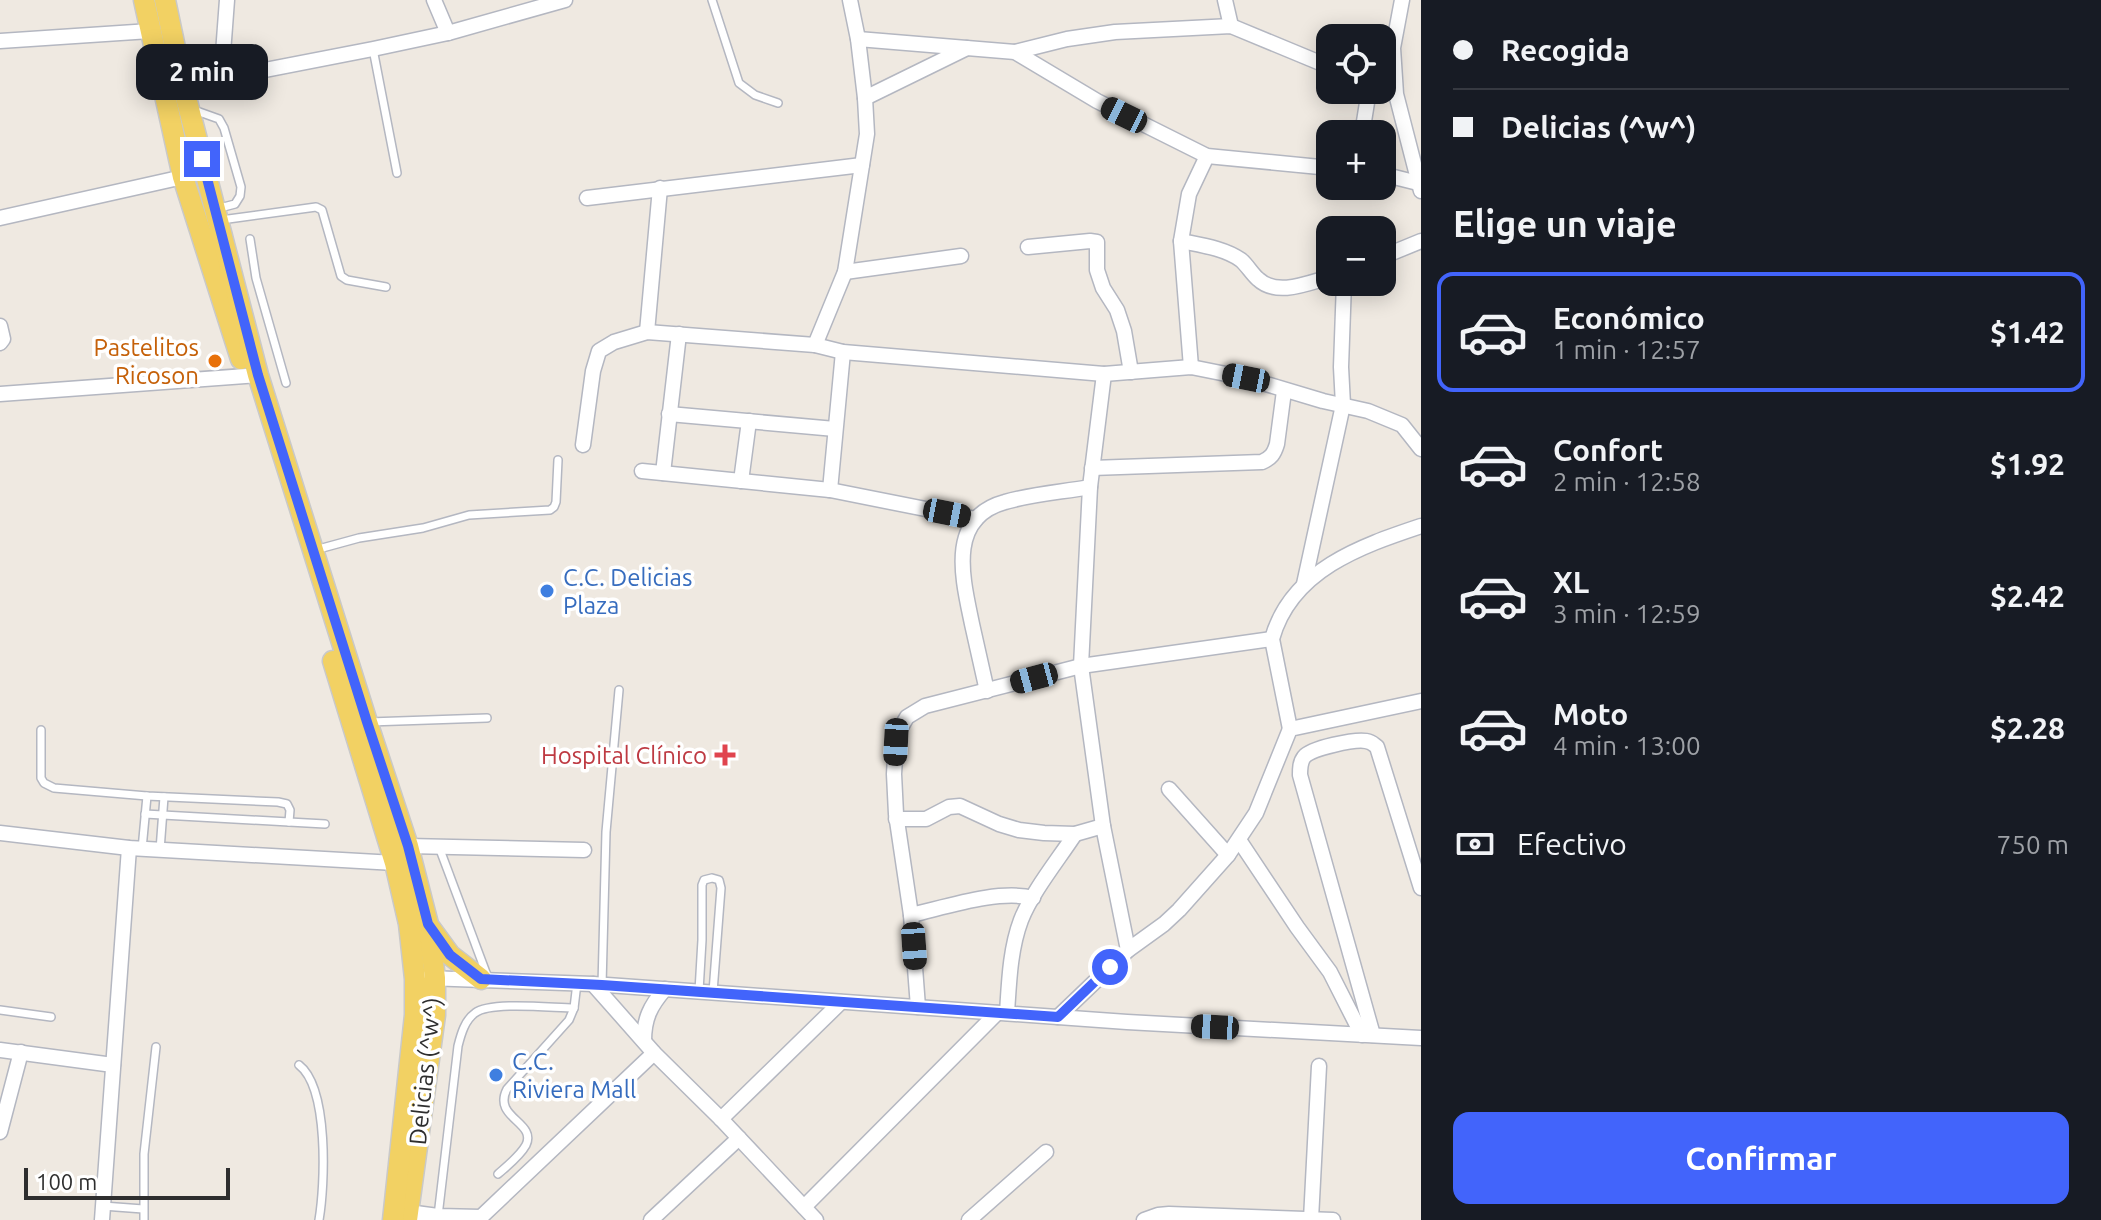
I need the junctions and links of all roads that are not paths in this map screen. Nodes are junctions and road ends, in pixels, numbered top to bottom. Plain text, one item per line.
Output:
1 (144, 0) edge
2 (165, 0) edge
3 (227, 0) edge
4 (434, 0) edge
5 (565, 0) edge
6 (712, 0) edge
7 (850, 0) edge
8 (1225, 0) edge
9 (1402, 0) edge
10 (1231, 26) junction
11 (150, 31) junction
12 (1396, 32) edge
13 (448, 33) junction
14 (858, 39) junction
15 (0, 41) edge
16 (967, 48) junction
17 (373, 49) junction
18 (1015, 52) junction
19 (1316, 61) edge
20 (221, 80) junction
21 (183, 86) junction
22 (865, 98) junction
23 (778, 103) dead end
24 (1393, 104) edge
25 (189, 108) junction
26 (1207, 156) junction
27 (862, 165) junction
28 (1316, 167) edge
29 (397, 173) dead end
30 (183, 177) junction
31 (1396, 177) edge
32 (1419, 187) edge
33 (660, 188) junction
34 (587, 198) dead end
35 (217, 215) junction
36 (0, 218) edge
37 (250, 239) dead end
38 (1181, 241) junction
39 (1421, 241) edge
40 (1028, 247) dead end
41 (1396, 251) edge
42 (961, 256) dead end
43 (845, 272) junction
44 (234, 278) junction
45 (256, 278) junction
46 (1316, 281) edge
47 (386, 287) dead end
48 (1344, 296) edge
49 (0, 326) edge
50 (647, 332) junction
51 (679, 334) junction
52 (0, 343) edge
53 (815, 345) junction
54 (843, 352) junction
55 (1191, 367) junction
56 (1131, 372) junction
57 (266, 373) junction
58 (1104, 374) junction
59 (286, 383) dead end
60 (1284, 391) junction
61 (0, 394) edge
62 (1343, 405) junction
63 (669, 414) junction
64 (749, 421) junction
65 (835, 429) junction
66 (583, 445) dead end
67 (1421, 449) edge
68 (558, 460) dead end
69 (1092, 468) junction
70 (642, 471) dead end
71 (663, 473) junction
72 (741, 481) junction
73 (1090, 487) junction
74 (830, 490) junction
75 (976, 519) junction
76 (1421, 526) edge
77 (313, 551) junction
78 (1304, 584) junction
79 (1272, 639) junction
80 (1081, 666) junction
81 (619, 690) dead end
82 (987, 691) junction
83 (1421, 701) edge
84 (487, 718) dead end
85 (367, 722) junction
86 (1290, 729) junction
87 (41, 730) dead end
88 (1169, 789) dead end
89 (147, 796) junction
90 (164, 797) junction
91 (145, 814) junction
92 (162, 815) junction
93 (896, 819) junction
94 (289, 822) junction
95 (325, 824) dead end
96 (1103, 826) junction
97 (0, 833) edge
98 (1075, 834) junction
99 (1239, 840) junction
100 (408, 846) junction
101 (439, 847) junction
102 (136, 848) junction
103 (160, 850) junction
104 (584, 850) dead end
105 (1228, 855) junction
106 (395, 863) junction
107 (1421, 888) edge
108 (1033, 898) junction
109 (911, 915) junction
110 (428, 924) junction
111 (1128, 950) junction
112 (425, 978) junction
113 (485, 979) junction
114 (591, 984) junction
115 (665, 989) junction
116 (706, 992) junction
117 (841, 1002) junction
118 (918, 1007) junction
119 (574, 1008) junction
120 (0, 1010) edge
121 (1002, 1013) junction
122 (51, 1017) dead end
123 (1058, 1017) junction
124 (1368, 1035) junction
125 (1421, 1038) edge
126 (644, 1041) junction
127 (156, 1047) dead end
128 (0, 1050) edge
129 (21, 1052) junction
130 (654, 1053) junction
131 (113, 1065) junction
132 (299, 1065) dead end
133 (1319, 1066) dead end
134 (721, 1119) junction
135 (0, 1132) edge
136 (739, 1138) junction
137 (1046, 1152) dead end
138 (498, 1174) dead end
139 (804, 1207) junction
140 (143, 1209) junction
141 (102, 1213) edge
142 (438, 1216) junction
143 (403, 1217) edge
144 (1249, 1218) edge
145 (482, 1219) edge
146 (1311, 1219) edge
147 (144, 1220) edge
148 (319, 1220) edge
149 (651, 1220) edge
150 (816, 1220) edge
151 (969, 1220) edge
152 (1144, 1220) edge
153 (1333, 1220) edge

1 - 11 main road, Delicias (^w^)
2 - 21 main road, Delicias (^w^)
3 - 20 street
4 - 13 street
5 - 13 street
6 - 23 lane
7 - 14 street
8 - 10 street
9 - 12 street
10 - 18 street
10 - 19 street
11 - 15 street
11 - 30 main road, Delicias (^w^)
13 - 17 street
14 - 16 street
14 - 22 street
16 - 18 street
16 - 22 street
17 - 20 street
17 - 29 lane
18 - 26 street
20 - 21 street
21 - 25 main road, Delicias (^w^)
22 - 27 street
24 - 32 street
25 - 35 main road, Delicias (^w^)
25 - 35 lane
26 - 28 street
26 - 38 street
27 - 33 street
27 - 43 street
30 - 36 street
30 - 57 main road, Delicias (^w^)
31 - 32 street
33 - 34 street
33 - 50 street
35 - 44 main road, Delicias (^w^)
35 - 47 lane
37 - 45 lane
38 - 46 street
38 - 55 street
39 - 41 street
40 - 56 street
42 - 43 street
43 - 53 street
44 - 45 lane
44 - 57 main road, Delicias (^w^)
45 - 57 lane
48 - 62 street
49 - 52 street
50 - 51 street
50 - 66 street
51 - 53 street
51 - 63 street
53 - 54 street
54 - 58 street
54 - 65 street
55 - 56 street
55 - 60 street
56 - 58 street
57 - 59 lane
57 - 61 street
57 - 77 main road, Delicias (^w^)
57 - 106 main road, Delicias (^w^)
58 - 69 street
60 - 62 street
60 - 69 street
62 - 67 street
62 - 78 street
63 - 64 street
63 - 71 street
64 - 65 street
64 - 72 street
65 - 74 street
68 - 77 lane
69 - 73 street
70 - 71 street
71 - 72 street
72 - 74 street
73 - 75 street
73 - 80 street
74 - 75 street
75 - 82 street
76 - 78 street
77 - 85 main road, Delicias (^w^)
78 - 79 street
79 - 80 street
79 - 86 street
80 - 82 street
80 - 96 street
81 - 114 lane
82 - 93 street
83 - 86 street
84 - 85 lane
85 - 100 main road, Delicias (^w^)
86 - 99 street
87 - 89 lane
88 - 105 street
89 - 90 lane
89 - 91 lane
90 - 92 lane
90 - 94 lane
91 - 92 lane
91 - 102 lane
92 - 94 lane
92 - 103 lane
93 - 98 street
93 - 109 street
94 - 95 lane
96 - 98 street
96 - 111 street
97 - 102 street
98 - 108 street
99 - 105 street
99 - 124 street
100 - 101 street
100 - 110 main road, Delicias (^w^)
101 - 104 street
101 - 113 lane
102 - 103 street
102 - 131 street
103 - 106 street
105 - 111 street
106 - 112 main road, Delicias (^w^)
107 - 124 street
108 - 109 street
108 - 121 street
109 - 118 street
110 - 112 main road, Delicias (^w^)
110 - 113 main road
111 - 123 street
112 - 113 street
112 - 143 main road, Delicias (^w^)
113 - 114 street
114 - 115 street
114 - 119 lane
114 - 126 street
115 - 116 street
115 - 126 street
116 - 116 lane
116 - 117 street
117 - 118 street
117 - 134 street
118 - 121 street
119 - 138 lane
119 - 142 lane
120 - 122 lane
121 - 123 street
121 - 139 street
123 - 124 street
124 - 125 street
126 - 130 street
127 - 140 lane
128 - 129 street
129 - 131 street
129 - 135 street
130 - 134 street
130 - 145 street
131 - 141 street
132 - 148 lane
133 - 146 street
134 - 136 street
136 - 139 street
136 - 149 street
137 - 151 street
139 - 150 street
140 - 141 lane
140 - 147 lane
142 - 143 street
142 - 145 street
144 - 146 street
144 - 152 street
146 - 153 street

